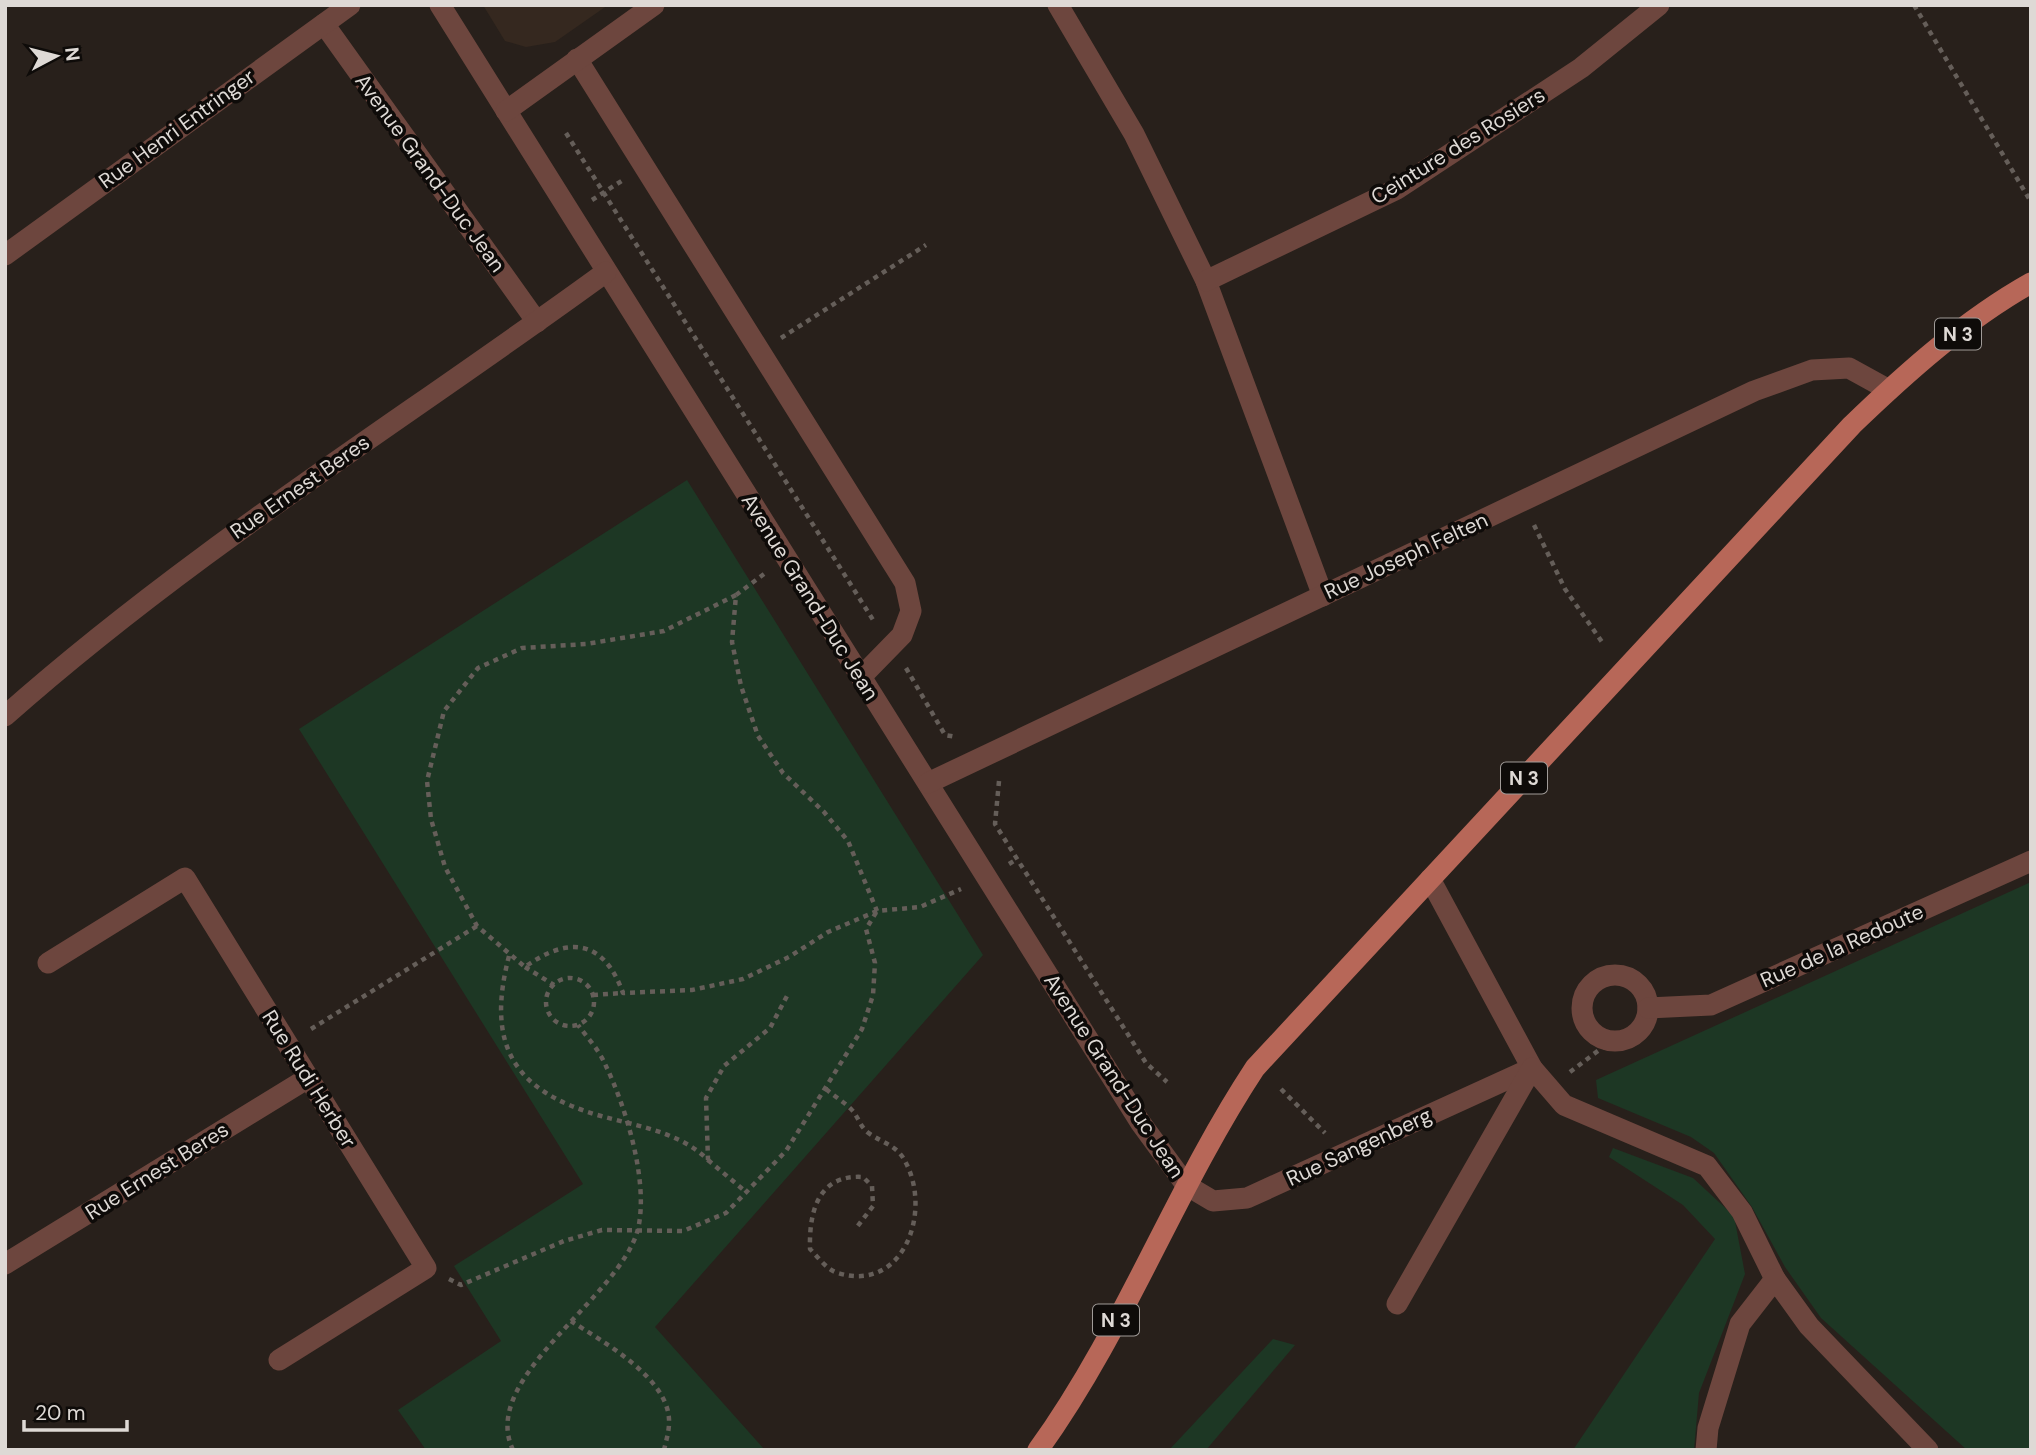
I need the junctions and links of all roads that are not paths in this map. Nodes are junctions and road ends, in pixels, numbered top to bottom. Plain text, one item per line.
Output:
1 (350, 5) edge
2 (440, 5) edge
3 (654, 5) edge
4 (1058, 5) edge
5 (1659, 5) edge
6 (324, 24) junction
7 (577, 59) junction
8 (506, 111) junction
9 (5, 255) edge
10 (607, 272) junction
11 (1206, 281) junction
12 (2031, 283) edge
13 (537, 322) junction
14 (1889, 390) junction
15 (1323, 596) junction
16 (860, 677) junction
17 (5, 716) edge
18 (928, 783) junction
19 (2031, 861) edge
20 (1430, 879) junction
21 (48, 963) dead end
22 (1648, 1008) junction
23 (1532, 1068) junction
24 (308, 1078) junction
25 (1186, 1185) junction
26 (5, 1264) edge
27 (1775, 1279) junction
28 (1397, 1304) dead end
29 (279, 1360) dead end
30 (1038, 1450) edge
31 (1706, 1450) edge
32 (1928, 1450) edge

1 - 6 street, Rue Henri Entringer
2 - 8 street, Avenue Grand-Duc Jean
3 - 7 street
4 - 11 street
5 - 11 street, Ceinture des Rosiers
6 - 9 street, Rue Henri Entringer
6 - 13 street, Avenue Grand-Duc Jean
7 - 8 street
7 - 16 street
8 - 10 street, Avenue Grand-Duc Jean
10 - 13 street, Rue Ernest Beres
10 - 16 street, Avenue Grand-Duc Jean
11 - 15 street
12 - 14 main road, N 3
13 - 17 street, Rue Ernest Beres
14 - 15 street, Rue Joseph Felten
14 - 20 main road, N 3
15 - 18 street, Rue Joseph Felten
16 - 18 street, Avenue Grand-Duc Jean
18 - 25 street, Avenue Grand-Duc Jean
19 - 22 street, Rue de la Redoute
20 - 23 street
20 - 25 main road, N 3
21 - 24 street, Rue Rudi Herber
22 - 22 street
23 - 25 street, Rue Sangenberg
23 - 27 street
23 - 28 street
24 - 26 street, Rue Ernest Beres
24 - 29 street, Rue Rudi Herber
25 - 30 main road, N 3
27 - 31 street
27 - 32 street

